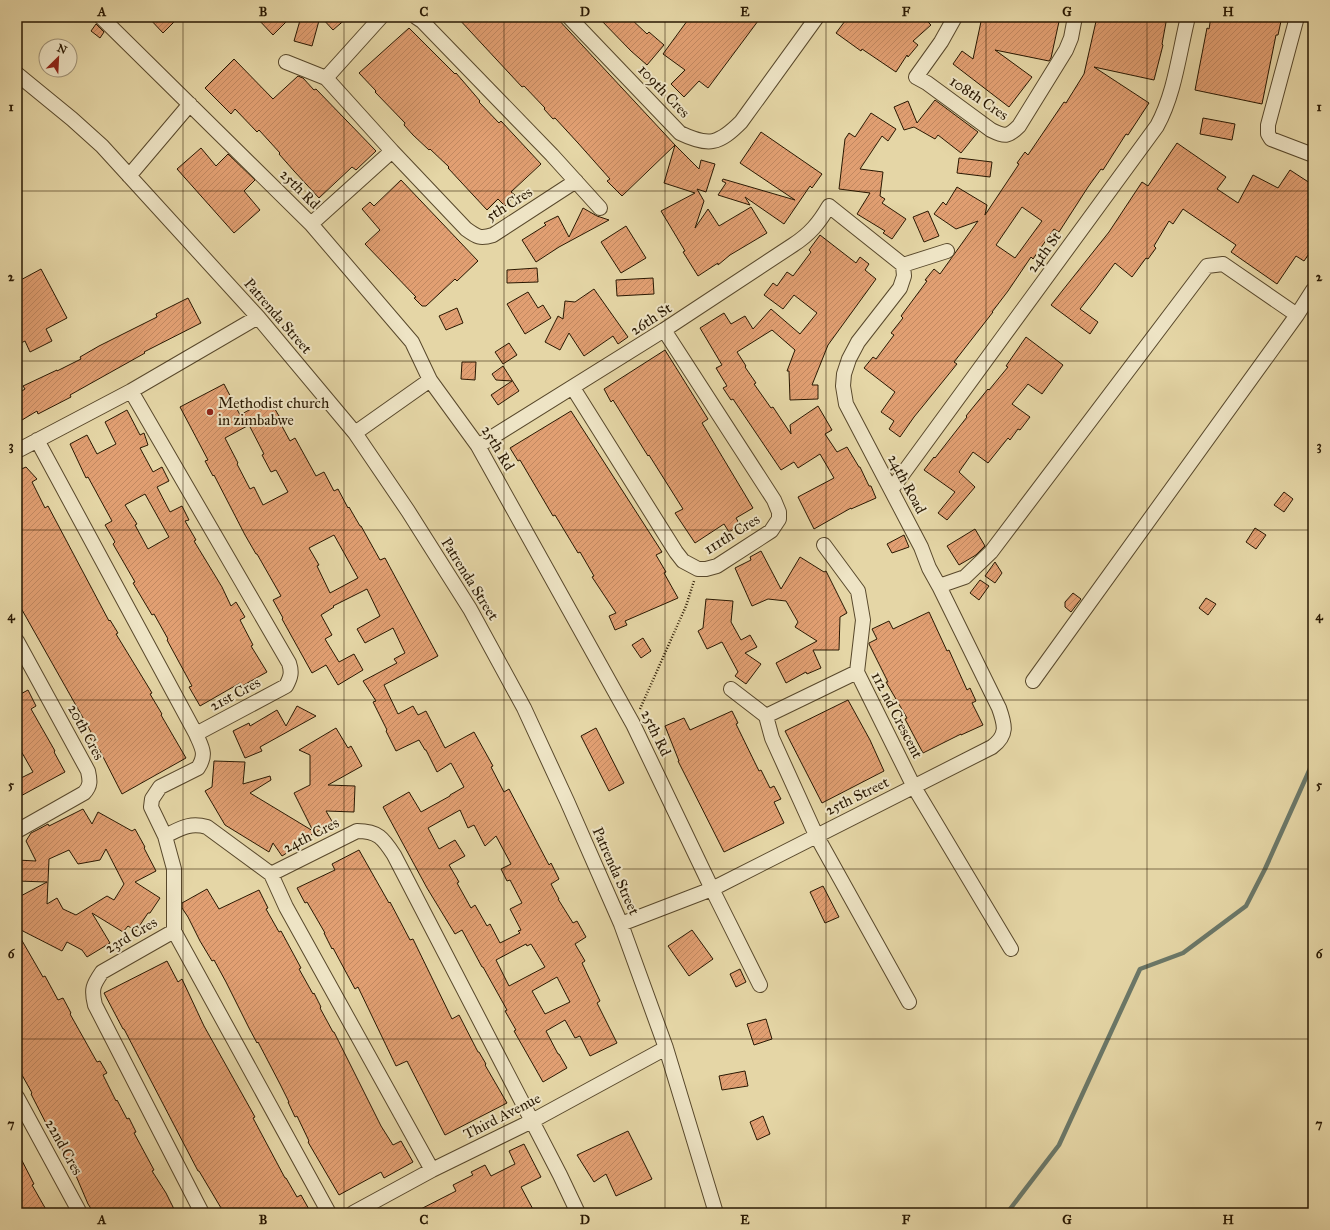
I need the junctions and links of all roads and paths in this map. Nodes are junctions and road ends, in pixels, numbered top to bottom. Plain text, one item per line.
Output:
1 (101, 17) edge
2 (381, 17) edge
3 (416, 17) edge
4 (569, 17) edge
5 (817, 17) edge
6 (955, 17) edge
7 (1075, 17) edge
8 (1188, 17) edge
9 (1296, 17) edge
10 (286, 62) dead end
11 (17, 74) edge
12 (326, 78) junction
13 (190, 104) junction
14 (392, 151) junction
15 (1313, 155) edge
16 (129, 176) junction
17 (576, 181) junction
18 (600, 208) dead end
19 (311, 224) junction
20 (947, 251) dead end
21 (903, 265) junction
22 (1313, 290) edge
23 (1297, 315) junction
24 (258, 317) junction
25 (664, 330) junction
26 (430, 380) junction
27 (573, 388) junction
28 (131, 391) junction
29 (355, 433) junction
30 (37, 440) junction
31 (478, 446) junction
32 (17, 452) edge
33 (891, 490) junction
34 (824, 545) dead end
35 (698, 569) junction
36 (939, 586) junction
37 (17, 641) edge
38 (857, 672) junction
39 (1034, 681) dead end
40 (731, 689) dead end
41 (766, 716) junction
42 (1004, 722) joint
43 (633, 724) junction
44 (196, 734) junction
45 (914, 787) junction
46 (17, 831) edge
47 (816, 835) junction
48 (165, 836) junction
49 (272, 874) junction
50 (712, 889) junction
51 (621, 924) junction
52 (174, 930) junction
53 (1011, 949) dead end
54 (760, 985) dead end
55 (909, 1002) dead end
56 (666, 1048) junction
57 (17, 1097) edge
58 (532, 1121) junction
59 (432, 1170) junction
60 (80, 1213) edge
61 (202, 1213) edge
62 (329, 1213) edge
63 (353, 1213) edge
64 (578, 1213) edge
65 (716, 1213) edge

1 - 13 street, 25th Rd
2 - 12 street
3 - 17 street
4 - 5 street, 109th Cres
6 - 7 street, 108th Cres
8 - 33 street, 24th St
9 - 15 street
10 - 12 street
11 - 16 street, Patrenda Street
12 - 14 street, 5th Cres
13 - 16 street
13 - 19 street, 25th Rd
14 - 17 street, 5th Cres
14 - 19 street
16 - 24 street, Patrenda Street
17 - 18 street
19 - 26 street, 25th Rd
20 - 21 street
21 - 25 street, 26th St
21 - 33 street, 24th Road
22 - 23 street
23 - 36 street
23 - 39 street
24 - 28 street
24 - 29 street, Patrenda Street
25 - 27 street, 26th St
25 - 35 street, 111th Cres
26 - 29 street
26 - 31 street, 25th Rd
27 - 31 street, 26th St
27 - 35 street, 111th Cres
28 - 30 street
28 - 44 street, 21st Cres
29 - 51 street, Patrenda Street
30 - 32 street
30 - 44 street
31 - 43 street, 25th Rd
33 - 36 street, 24th Road
34 - 38 street
35 - 43 path
36 - 42 street, 24th Road
37 - 46 street, 20th Cres
38 - 41 street, 112 nd Crescent
38 - 45 street, 112 nd Crescent
40 - 41 street
41 - 47 street
42 - 45 street, 25th Street
43 - 50 street, 25th Rd
44 - 48 street
45 - 47 street, 25th Street
45 - 53 street, 112 nd Crescent
47 - 50 street, 25th Street
47 - 55 street
48 - 49 street
48 - 52 street
49 - 58 street, 24th Cres
49 - 59 street
50 - 51 street
50 - 54 street, 25th Rd
51 - 56 street, Patrenda Street
52 - 61 street, 23rd Cres
52 - 62 street, 23rd Cres
56 - 58 street, Third Avenue
56 - 65 street, Patrenda Street
57 - 60 street, 22nd Cres
58 - 59 street, Third Avenue
58 - 64 street, 24th Cres
59 - 63 street, Third Avenue

